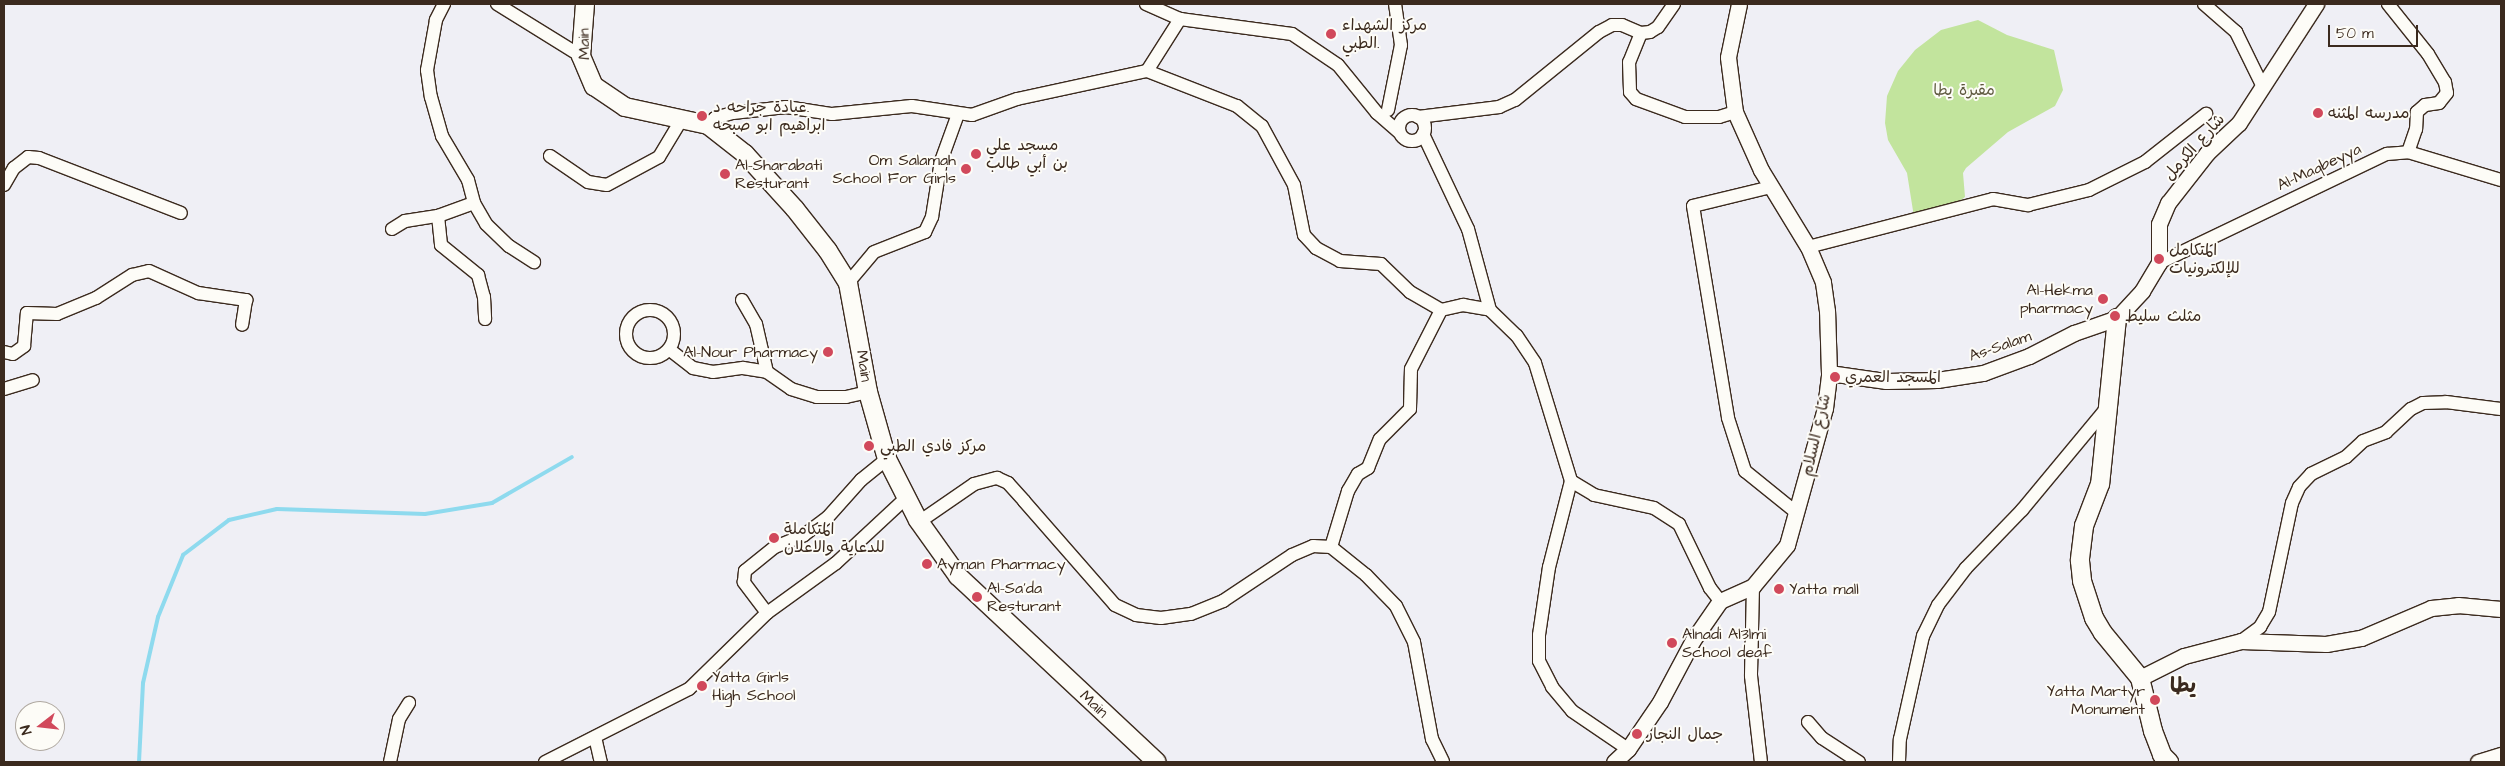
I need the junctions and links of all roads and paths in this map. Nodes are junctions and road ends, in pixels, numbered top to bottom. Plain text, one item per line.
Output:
1 (444, 4) edge
2 (497, 4) edge
3 (585, 4) edge
4 (1146, 4) edge
5 (1394, 4) edge
6 (1674, 4) edge
7 (1739, 4) edge
8 (2204, 4) edge
9 (2316, 4) edge
10 (2388, 4) edge
11 (1180, 19) junction
12 (1641, 33) junction
13 (581, 56) junction
14 (1148, 71) junction
15 (2262, 85) junction
16 (1356, 86) junction
17 (1388, 110) junction
18 (1735, 112) junction
19 (958, 114) junction
20 (2206, 114) dead end
21 (1403, 118) junction
22 (680, 122) junction
23 (708, 125) junction
24 (1422, 126) junction
25 (1400, 132) junction
26 (1411, 140) junction
27 (2408, 152) junction
28 (550, 156) dead end
29 (1438, 169) junction
30 (2501, 180) edge
31 (4, 186) edge
32 (1772, 187) junction
33 (474, 203) junction
34 (180, 213) dead end
35 (438, 216) junction
36 (392, 229) dead end
37 (1808, 247) junction
38 (534, 262) dead end
39 (2159, 263) junction
40 (848, 283) junction
41 (742, 300) dead end
42 (1441, 310) junction
43 (1490, 310) junction
44 (2117, 318) junction
45 (485, 319) dead end
46 (242, 324) dead end
47 (670, 350) dead end
48 (4, 352) edge
49 (767, 372) junction
50 (1829, 373) junction
51 (34, 380) dead end
52 (4, 389) edge
53 (868, 392) junction
54 (2106, 409) junction
55 (2501, 409) edge
56 (887, 459) junction
57 (1571, 481) junction
58 (907, 497) junction
59 (1797, 513) junction
60 (920, 522) junction
61 (1331, 547) junction
62 (1753, 586) junction
63 (1720, 602) junction
64 (2501, 609) edge
65 (768, 614) junction
66 (2241, 641) junction
67 (2140, 678) junction
68 (409, 704) dead end
69 (1808, 722) dead end
70 (595, 737) junction
71 (1628, 749) junction
72 (2501, 754) edge
73 (2162, 760) edge
74 (390, 762) edge
75 (545, 762) edge
76 (600, 762) edge
77 (1157, 762) edge
78 (1443, 762) edge
79 (1614, 762) edge
80 (1761, 762) edge
81 (1859, 762) edge
82 (1899, 762) edge
83 (2478, 762) edge

1 - 33 street
2 - 13 street
3 - 13 main road, Main
4 - 11 street
5 - 17 street
6 - 12 street
7 - 18 street, شارع السلام
8 - 15 street
9 - 15 street, شارع الكرمل
10 - 27 street
11 - 14 street
11 - 16 street
12 - 18 street
12 - 24 street
13 - 22 main road, Main
14 - 19 street
14 - 42 street
15 - 39 street, شارع الكرمل
16 - 17 street
16 - 25 street
17 - 21 street
18 - 32 street, شارع السلام
19 - 23 street
19 - 40 street
20 - 37 street
21 - 24 street
21 - 25 street
22 - 23 main road, Main
22 - 28 street
23 - 40 main road, Main
24 - 26 street
24 - 29 street
25 - 26 street
26 - 29 street
27 - 30 street, Al-Maqbeyya
27 - 39 street, Al-Maqbeyya
29 - 43 street
31 - 34 street
32 - 37 street, شارع السلام
32 - 59 street
33 - 35 street
33 - 38 street
35 - 36 street
35 - 45 street
37 - 50 street, شارع السلام
39 - 44 street
40 - 53 main road, Main
41 - 49 street
42 - 43 street
42 - 61 street
43 - 57 street
44 - 50 street, As-Salam
44 - 54 main road
46 - 48 street
47 - 49 street
49 - 53 street
50 - 59 street, شارع السلام
51 - 52 street
53 - 56 main road, Main
54 - 67 main road
54 - 82 street
55 - 66 street
56 - 58 main road, Main
56 - 65 street
57 - 63 street
57 - 71 street
58 - 60 main road, Main
58 - 65 street
59 - 62 street, شارع السلام
60 - 61 street
60 - 77 main road, Main
61 - 78 street
62 - 63 street, شارع السلام
62 - 80 street
63 - 71 street
64 - 66 street
65 - 70 street
66 - 67 street
67 - 73 main road
68 - 74 street
69 - 81 street
70 - 75 street
70 - 76 street
71 - 79 street
72 - 83 street

